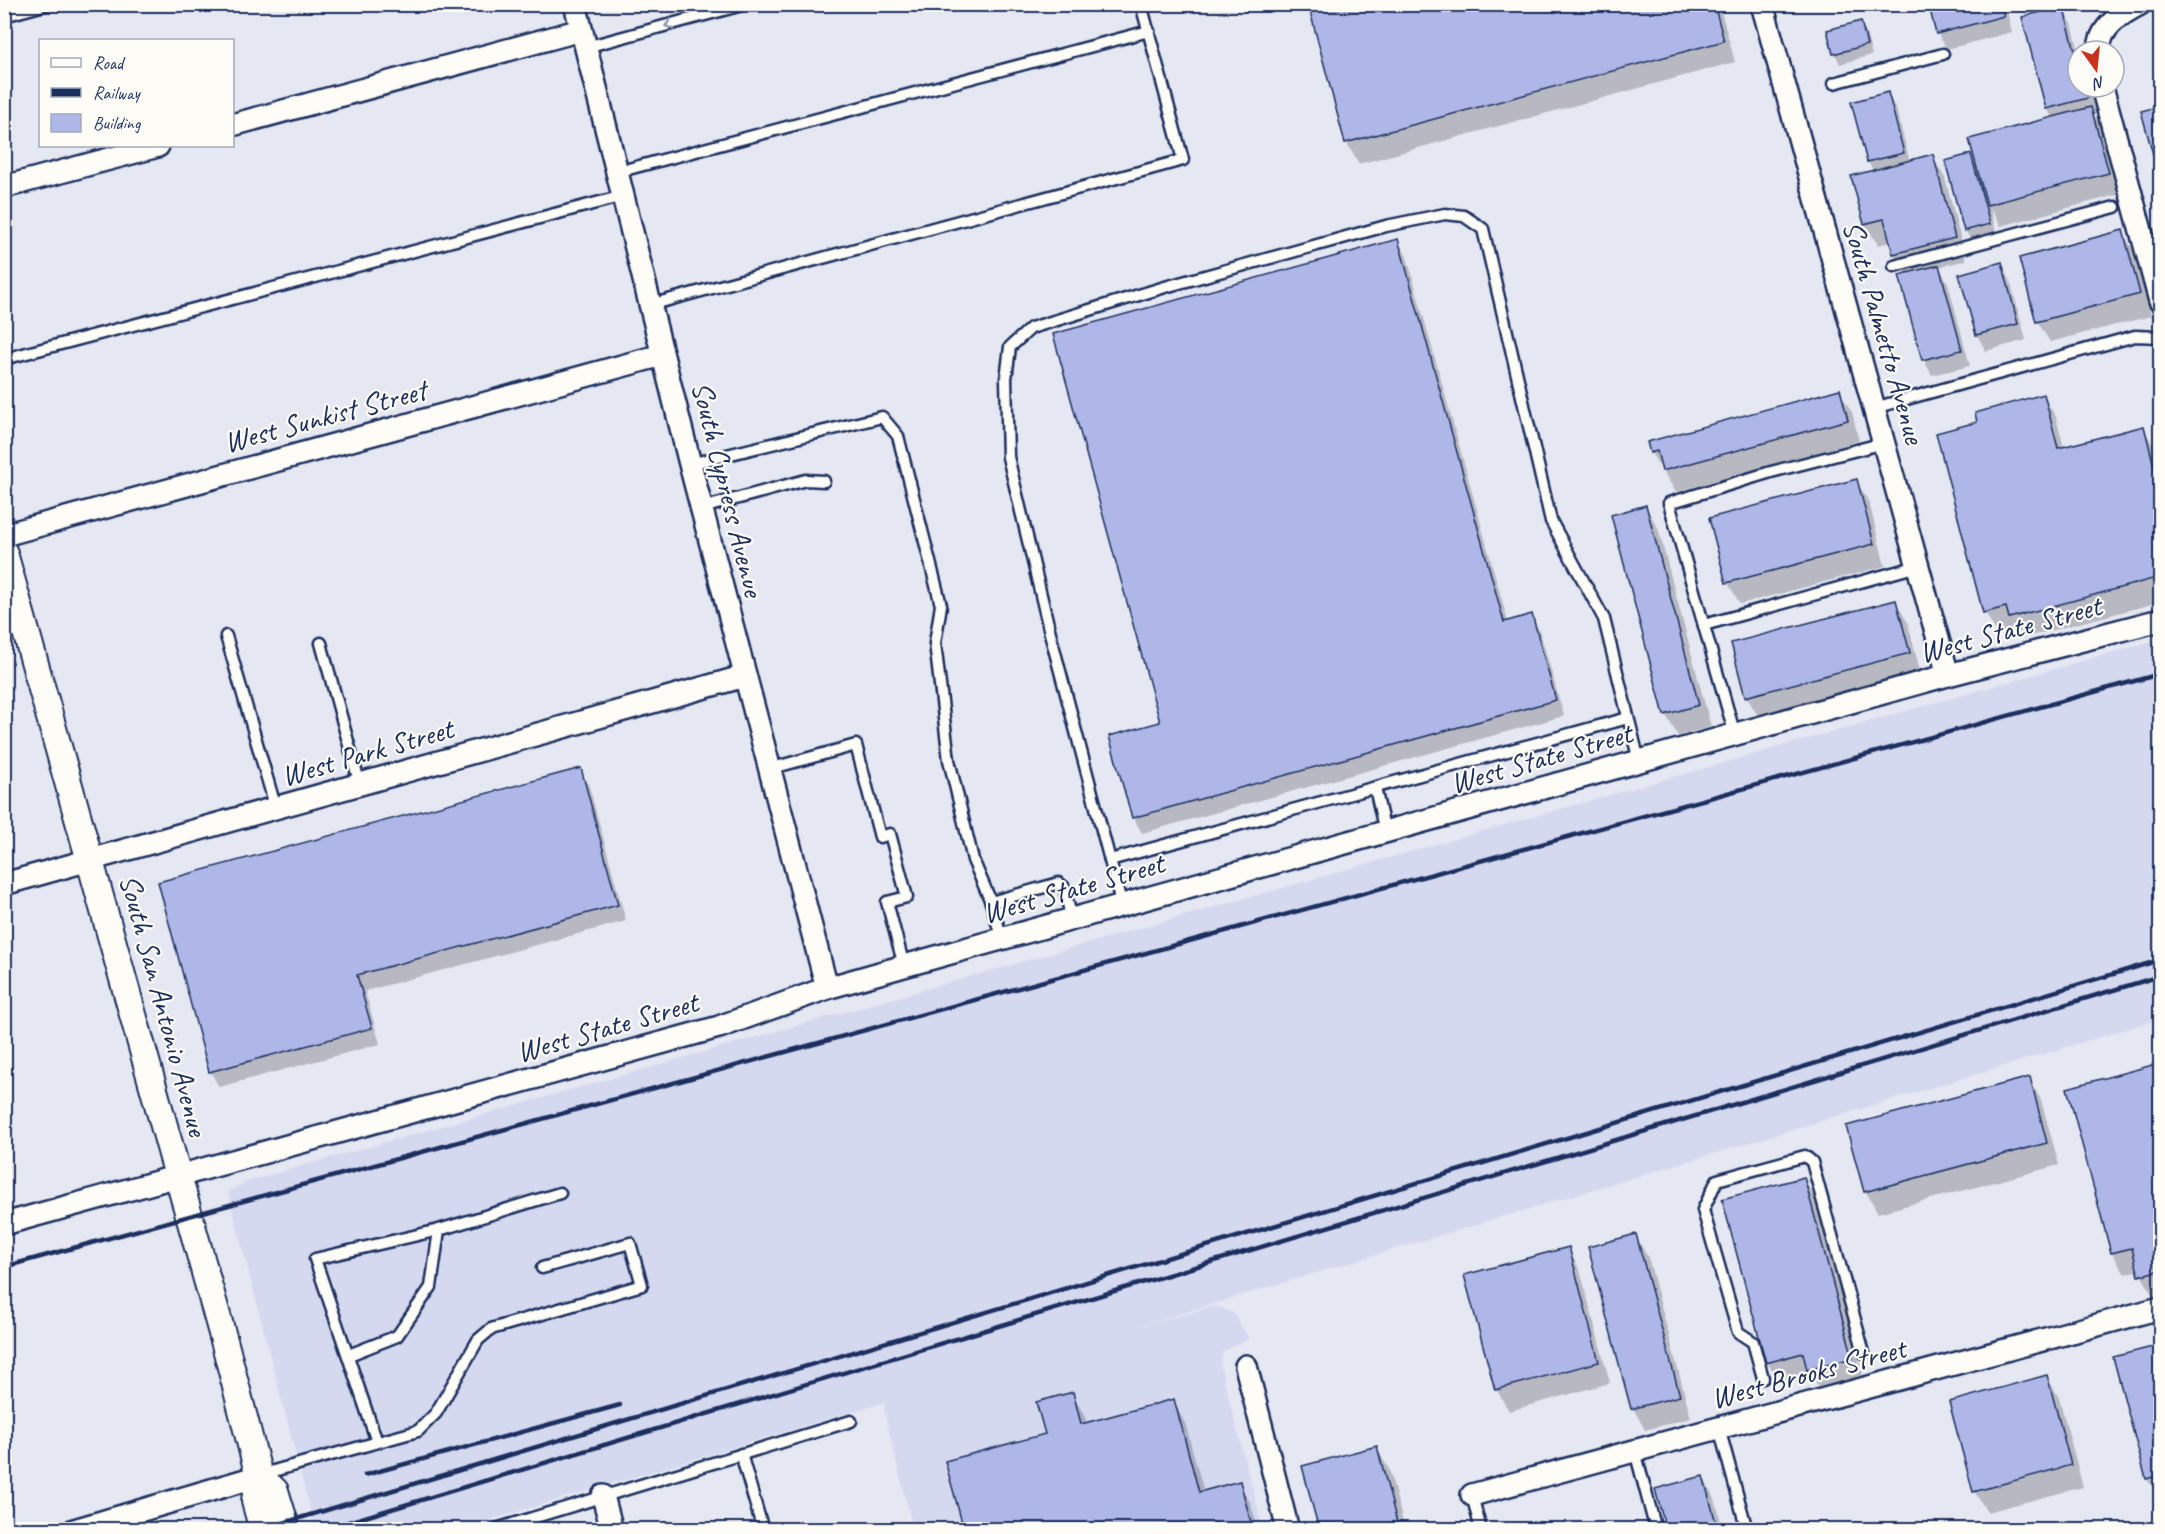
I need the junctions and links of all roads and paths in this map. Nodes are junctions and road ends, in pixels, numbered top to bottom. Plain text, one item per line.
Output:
1 (48, 4) edge
2 (574, 4) edge
3 (746, 4) edge
4 (1141, 4) edge
5 (1762, 4) edge
6 (2140, 4) edge
7 (4, 16) edge
8 (1149, 30) junction
9 (584, 39) junction
10 (2102, 39) edge
11 (1943, 54) dead end
12 (1834, 83) dead end
13 (2105, 99) edge
14 (234, 125) edge
15 (154, 147) edge
16 (617, 172) junction
17 (4, 188) edge
18 (623, 196) junction
19 (2115, 207) dead end
20 (1894, 266) dead end
21 (2160, 300) edge
22 (650, 305) junction
23 (2160, 337) edge
24 (662, 355) junction
25 (4, 359) edge
26 (1874, 408) junction
27 (1884, 443) junction
28 (690, 465) junction
29 (824, 481) dead end
30 (702, 508) junction
31 (4, 535) edge
32 (4, 553) edge
33 (1918, 566) junction
34 (2160, 620) edge
35 (1704, 625) junction
36 (226, 636) dead end
37 (321, 643) dead end
38 (1948, 675) junction
39 (745, 676) junction
40 (1628, 718) junction
41 (1735, 735) junction
42 (1639, 762) junction
43 (769, 769) junction
44 (360, 785) junction
45 (1375, 788) junction
46 (276, 809) junction
47 (1385, 832) junction
48 (1110, 860) junction
49 (91, 861) junction
50 (4, 884) edge
51 (991, 902) junction
52 (1122, 906) junction
53 (1072, 920) junction
54 (1002, 939) junction
55 (904, 966) junction
56 (826, 988) junction
57 (177, 1178) junction
58 (560, 1193) dead end
59 (4, 1224) edge
60 (439, 1230) junction
61 (542, 1268) dead end
62 (2160, 1308) edge
63 (1864, 1353) dead end
64 (349, 1355) junction
65 (1246, 1366) dead end
66 (1763, 1378) dead end
67 (851, 1421) dead end
68 (1719, 1428) junction
69 (377, 1442) junction
70 (1635, 1450) junction
71 (741, 1454) junction
72 (259, 1476) junction
73 (1472, 1495) joint
74 (603, 1496) junction
75 (74, 1530) edge
76 (262, 1530) edge
77 (286, 1530) edge
78 (492, 1530) edge
79 (612, 1530) edge
80 (763, 1530) edge
81 (1288, 1530) edge
82 (1481, 1530) edge
83 (1656, 1530) edge
84 (1747, 1530) edge

1 - 7 lane
2 - 9 street, South Cypress Avenue
3 -> 9 lane
4 - 8 lane
5 - 26 street, South Palmetto Avenue
6 - 10 street
8 - 16 lane
8 - 22 lane
9 - 14 street
9 - 16 street, South Cypress Avenue
11 - 12 lane
13 - 21 street
15 - 17 street
16 - 18 street, South Cypress Avenue
18 - 22 street, South Cypress Avenue
18 - 25 lane
19 - 20 lane
22 - 24 street, South Cypress Avenue
23 - 26 lane
24 - 28 street, South Cypress Avenue
24 - 31 street, West Sunkist Street
26 - 27 street, South Palmetto Avenue
27 - 33 street, South Palmetto Avenue
27 - 35 lane
28 - 30 street, South Cypress Avenue
28 - 51 lane
29 - 30 lane
30 - 39 street, South Cypress Avenue
32 - 49 street, South San Antonio Avenue
33 - 35 lane
33 - 38 street, South Palmetto Avenue
34 - 38 street, West State Street
35 - 41 lane
36 - 46 lane
37 - 44 lane
38 - 41 street, West State Street
39 - 43 street, South Cypress Avenue
39 - 44 street, West Park Street
40 - 42 lane
40 - 45 lane
40 - 48 lane
41 - 42 street, West State Street
42 - 47 street, West State Street
43 - 55 lane
43 - 56 street, South Cypress Avenue
44 - 46 street, West Park Street
45 - 47 lane
45 - 48 lane
46 - 49 street, West Park Street
47 - 52 street, West State Street
48 - 52 lane
49 - 50 street, West Park Street
49 - 57 street, South San Antonio Avenue
51 - 53 lane
51 - 54 lane
52 - 53 street, West State Street
53 - 54 street, West State Street
54 - 55 street, West State Street
55 - 56 street, West State Street
56 - 57 street, West State Street
57 - 59 street, West State Street
57 - 72 street, South San Antonio Avenue
58 - 60 lane
60 - 64 lane
60 - 64 lane
61 - 69 lane
62 - 68 street, West Brooks Street
63 - 66 lane
64 - 69 lane
65 - 81 street
67 - 71 lane
68 - 70 street, West Brooks Street
68 - 84 lane
69 - 72 lane
70 - 73 street, West Brooks Street
70 - 83 lane
71 - 74 lane
71 - 80 lane
72 - 75 street
72 - 76 street, South San Antonio Avenue
72 - 77 street, South San Antonio Avenue
73 - 82 lane
74 - 78 lane
74 - 79 street

